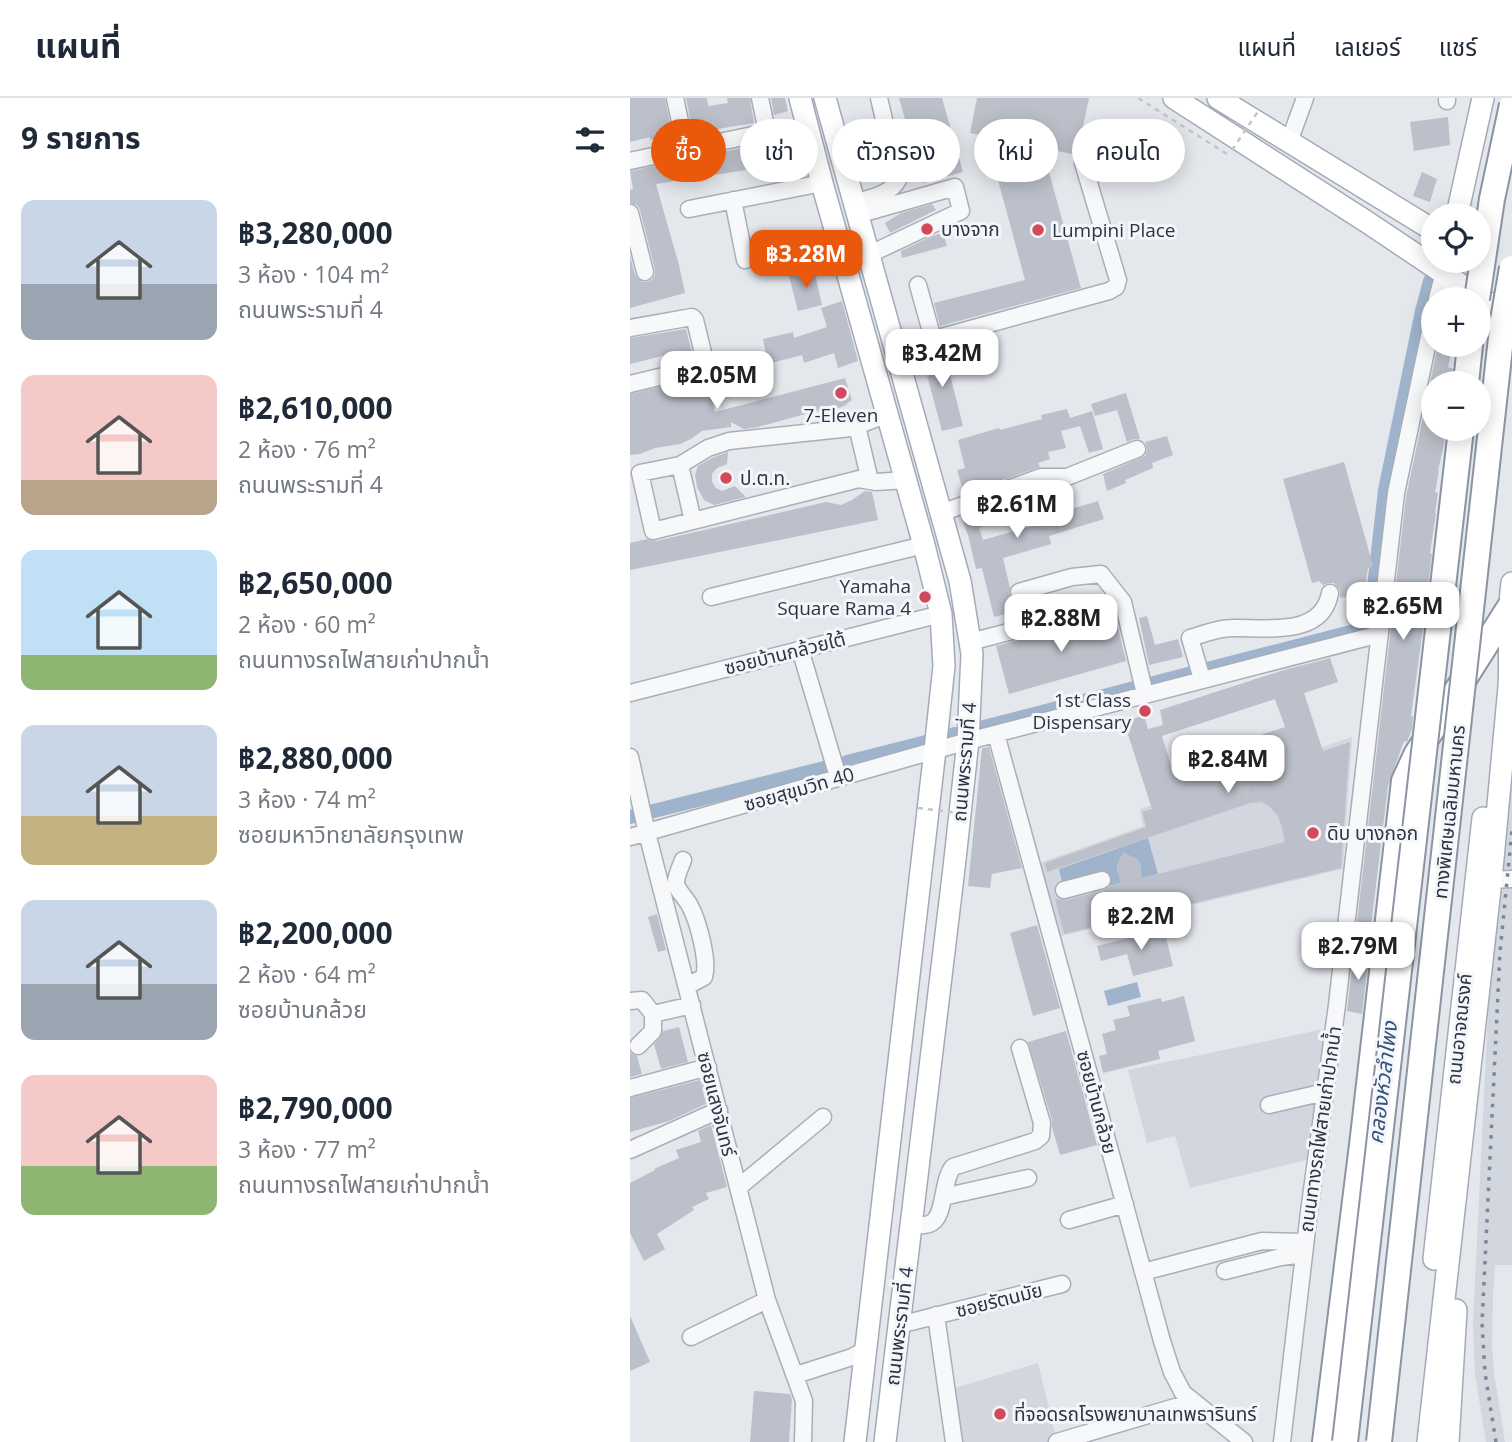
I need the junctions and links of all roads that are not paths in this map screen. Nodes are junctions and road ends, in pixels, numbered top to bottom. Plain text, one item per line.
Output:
1 (675, 98) edge
2 (760, 98) edge
3 (800, 98) edge
4 (879, 98) edge
5 (1174, 98) edge
6 (1218, 98) edge
7 (1305, 98) edge
8 (1483, 98) edge
9 (827, 100) edge
10 (1512, 105) edge
11 (679, 119) edge
12 (764, 119) edge
13 (806, 119) edge
14 (1289, 142) junction
15 (651, 157) edge
16 (630, 161) edge
17 (818, 167) edge
18 (1089, 182) edge
19 (822, 183) junction
20 (733, 200) junction
21 (1460, 203) edge
22 (689, 209) dead end
23 (855, 209) junction
24 (630, 213) edge
25 (1421, 223) edge
26 (1421, 251) edge
27 (868, 255) junction
28 (745, 260) dead end
29 (1491, 268) edge
30 (645, 272) dead end
31 (1453, 273) edge
32 (1507, 276) edge
33 (918, 285) dead end
34 (1468, 287) edge
35 (1486, 287) edge
36 (1491, 306) edge
37 (1512, 319) edge
38 (630, 328) edge
39 (933, 339) junction
40 (894, 350) junction
41 (1425, 357) edge
42 (630, 384) edge
43 (888, 414) junction
44 (857, 426) junction
45 (1460, 441) edge
46 (1137, 449) dead end
47 (680, 465) junction
48 (906, 480) junction
49 (870, 481) junction
50 (941, 513) junction
51 (693, 521) junction
52 (924, 545) junction
53 (1512, 583) edge
54 (1018, 592) dead end
55 (1330, 593) dead end
56 (711, 597) dead end
57 (1123, 602) junction
58 (1509, 613) junction
59 (941, 614) junction
60 (1380, 634) junction
61 (970, 642) junction
62 (800, 649) junction
63 (1202, 679) junction
64 (1143, 687) junction
65 (630, 693) edge
66 (996, 734) junction
67 (968, 741) junction
68 (935, 750) junction
69 (630, 757) edge
70 (838, 777) junction
71 (647, 832) junction
72 (630, 837) edge
73 (683, 860) dead end
74 (1102, 880) dead end
75 (1502, 880) edge
76 (1054, 892) junction
77 (687, 986) junction
78 (630, 1001) edge
79 (692, 1005) junction
80 (653, 1014) junction
81 (638, 1045) dead end
82 (1020, 1048) dead end
83 (708, 1066) junction
84 (630, 1088) edge
85 (1325, 1092) junction
86 (1269, 1105) dead end
87 (719, 1110) junction
88 (822, 1117) dead end
89 (1461, 1147) junction
90 (630, 1150) edge
91 (1028, 1178) dead end
92 (739, 1187) junction
93 (943, 1197) junction
94 (1125, 1204) junction
95 (1069, 1220) dead end
96 (911, 1226) junction
97 (1304, 1248) junction
98 (1143, 1272) junction
99 (1225, 1272) dead end
100 (1062, 1284) dead end
101 (767, 1300) junction
102 (936, 1315) junction
103 (899, 1325) junction
104 (691, 1337) dead end
105 (865, 1350) junction
106 (796, 1376) junction
107 (1192, 1402) junction
108 (1112, 1434) edge
109 (803, 1442) edge
110 (855, 1442) edge
111 (885, 1442) edge
112 (954, 1442) edge
113 (1057, 1442) edge
114 (1244, 1442) edge
115 (1282, 1442) edge
116 (1325, 1442) edge
117 (1345, 1442) edge
118 (1379, 1442) edge
119 (1417, 1442) edge
120 (1428, 1442) edge
121 (1448, 1442) edge

1 - 11 street
2 - 12 street
3 - 13 main road, ถนนพระรามที่ 4
4 - 23 street
5 - 26 main road
6 - 14 main road
7 - 14 street
8 - 21 main road
9 - 23 main road, ถนนพระรามที่ 4
10 - 35 highway, bridge
14 - 25 main road
15 - 16 street
17 - 19 main road, ถนนพระรามที่ 4
18 - 39 street
19 - 20 street
19 - 43 main road, ถนนพระรามที่ 4
20 - 22 street
20 - 28 street
23 - 27 main road, ถนนพระรามที่ 4
23 - 27 street
24 - 30 street
27 - 40 main road, ถนนพระรามที่ 4
29 - 32 main road
31 - 34 main road
32 - 118 highway, ทางพิเศษเฉลิมมหานคร, bridge
33 - 39 street
36 - 37 main road
38 - 42 street
39 - 40 street
40 - 50 main road, ถนนพระรามที่ 4
41 - 60 street, ถนนทางรถไฟสายเก่าปากน้ำ
43 - 44 street
43 - 48 main road, ถนนพระรามที่ 4
44 - 47 street
44 - 49 street
45 - 117 highway, ทางพิเศษเฉลิมมหานคร, bridge
46 - 50 street
47 - 51 street
47 - 51 street
48 - 49 street
48 - 52 main road, ถนนพระรามที่ 4
49 - 51 street
50 - 61 main road, ถนนพระรามที่ 4
52 - 56 street
52 - 59 main road, ถนนพระรามที่ 4
53 - 58 main road, ถนนอาจณรงค์
54 - 57 street
55 - 63 street
57 - 61 street
57 - 64 street
58 - 75 main road, ถนนอาจณรงค์
58 - 116 highway
58 - 119 main road, ถนนอาจณรงค์
59 - 62 street, ซอยบ้านกล้วยใต้
59 - 68 main road, ถนนพระรามที่ 4
60 - 63 street, ซอยสุขุมวิท 40
60 - 85 street, ถนนทางรถไฟสายเก่าปากน้ำ
61 - 67 main road, ถนนพระรามที่ 4
62 - 65 street, ซอยบ้านกล้วยใต้
62 - 70 street
63 - 64 street, ซอยสุขุมวิท 40
64 - 66 street, ซอยสุขุมวิท 40
66 - 67 street, ซอยสุขุมวิท 40
66 - 76 street, ซอยบ้านกล้วย
67 - 68 street, ซอยสุขุมวิท 40
67 - 96 main road, ถนนพระรามที่ 4
68 - 70 street, ซอยสุขุมวิท 40
68 - 105 main road, ถนนพระรามที่ 4
69 - 71 street, ซอยแสงจันทร์
70 - 71 street, ซอยสุขุมวิท 40
71 - 72 street, ซอยสุขุมวิท 40
71 - 77 street, ซอยแสงจันทร์
73 - 77 street
74 - 76 street
75 - 89 main road, ถนนอาจณรงค์
76 - 94 street, ซอยบ้านกล้วย
77 - 79 street, ซอยแสงจันทร์
78 - 80 street
79 - 80 street
79 - 83 street, ซอยแสงจันทร์
80 - 81 street
82 - 93 street
83 - 84 street
83 - 87 street, ซอยแสงจันทร์
85 - 86 street
85 - 97 street, ถนนทางรถไฟสายเก่าปากน้ำ
87 - 90 street
87 - 92 street, ซอยแสงจันทร์
88 - 92 street
89 - 120 main road, ถนนอาจณรงค์
89 - 121 main road
91 - 93 street
92 - 101 street, ซอยแสงจันทร์
93 - 96 street
94 - 95 street
94 - 98 street, ซอยบ้านกล้วย
96 - 103 main road, ถนนพระรามที่ 4
97 - 98 street
97 - 99 street
97 - 115 street, ถนนทางรถไฟสายเก่าปากน้ำ
98 - 107 street, ซอยบ้านกล้วย
100 - 102 street, ซอยรัตนมัย
101 - 104 street
101 - 106 street, ซอยแสงจันทร์
102 - 103 street, ซอยรัตนมัย
102 - 112 street, ซอยรัตนมัย
103 - 105 main road
103 - 111 main road, ถนนพระรามที่ 4
105 - 106 street
105 - 110 main road, ถนนพระรามที่ 4
106 - 109 street, ซอยแสงจันทร์
107 - 108 street
107 - 114 street, ซอยบ้านกล้วย
108 - 113 street

